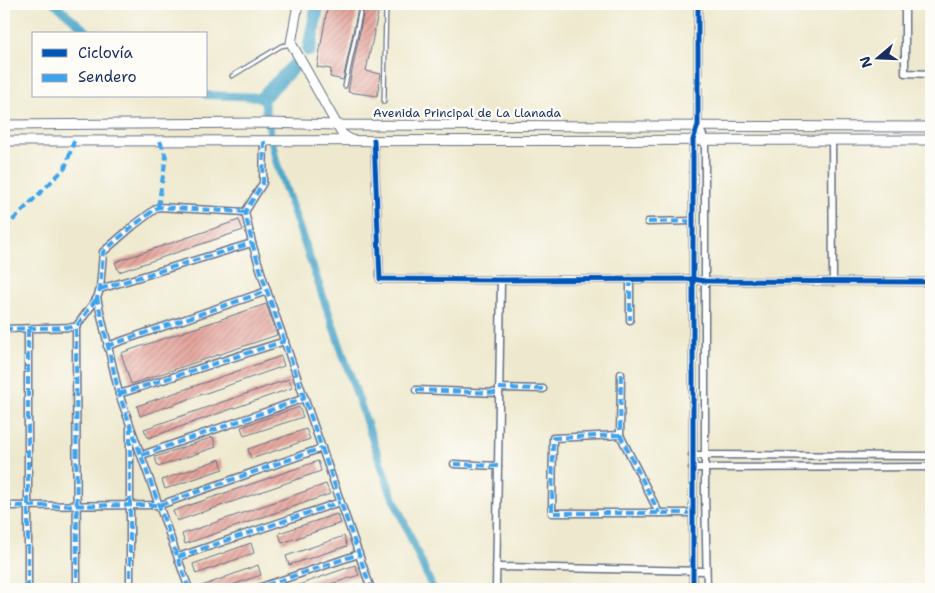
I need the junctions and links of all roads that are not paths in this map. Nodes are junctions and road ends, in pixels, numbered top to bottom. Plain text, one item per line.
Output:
1 (362, 4) edge
2 (386, 4) edge
3 (698, 4) edge
4 (905, 4) edge
5 (296, 6) edge
6 (291, 43) junction
7 (931, 74) edge
8 (232, 76) dead end
9 (345, 86) dead end
10 (384, 102) dead end
11 (4, 125) edge
12 (337, 125) junction
13 (698, 126) junction
14 (931, 127) edge
15 (4, 140) edge
16 (264, 140) junction
17 (327, 140) junction
18 (352, 140) junction
19 (374, 140) junction
20 (692, 140) junction
21 (705, 140) junction
22 (832, 140) junction
23 (931, 140) edge
24 (245, 212) junction
25 (692, 221) junction
26 (648, 222) dead end
27 (252, 244) junction
28 (630, 279) junction
29 (692, 279) junction
30 (501, 280) junction
31 (705, 281) junction
32 (833, 282) junction
33 (931, 282) edge
34 (100, 289) junction
35 (267, 291) junction
36 (97, 298) junction
37 (630, 320) dead end
38 (76, 326) junction
39 (4, 329) edge
40 (28, 329) junction
41 (286, 341) junction
42 (106, 346) junction
43 (621, 374) dead end
44 (543, 389) dead end
45 (416, 390) dead end
46 (499, 390) junction
47 (119, 394) junction
48 (306, 398) junction
49 (130, 424) junction
50 (620, 435) junction
51 (322, 448) junction
52 (142, 455) junction
53 (692, 455) junction
54 (705, 455) junction
55 (931, 456) edge
56 (454, 464) dead end
57 (498, 466) junction
58 (931, 467) edge
59 (692, 468) junction
60 (705, 468) junction
61 (340, 502) junction
62 (160, 505) junction
63 (4, 506) edge
64 (28, 506) junction
65 (77, 506) junction
66 (130, 506) junction
67 (659, 513) junction
68 (692, 513) junction
69 (359, 554) junction
70 (178, 557) junction
71 (496, 566) junction
72 (693, 570) junction
73 (706, 571) junction
74 (28, 589) edge
75 (77, 589) edge
76 (130, 589) edge
77 (189, 589) edge
78 (254, 589) edge
79 (372, 589) edge
80 (496, 589) edge
81 (693, 589) edge
82 (706, 589) edge

1 - 9 lane
2 - 10 lane
3 - 13 street
4 - 7 street
5 - 6 main road
6 - 8 lane
6 - 12 main road
11 - 12 main road, Avenida Principal de La Llanada
12 - 13 main road, Avenida Principal de La Llanada
12 - 17 main road
12 - 18 main road
13 - 14 main road, Avenida Principal de La Llanada
13 - 20 street
13 - 21 street
15 - 16 main road
16 - 17 main road
16 - 24 street
17 - 18 main road
18 - 19 main road
19 - 20 main road
19 - 30 street
20 - 21 main road
20 - 25 street
21 - 22 main road
21 - 31 street
22 - 23 main road
22 - 32 street
24 - 27 street
24 - 34 street
25 - 26 street
25 - 29 street
27 - 34 street
27 - 35 street
28 - 29 street
28 - 30 street
28 - 37 street
29 - 31 street
29 - 53 street
30 - 46 street
31 - 32 street
31 - 54 street
32 - 33 street
34 - 36 street
35 - 41 street
35 - 42 street
36 - 38 street
36 - 42 street
38 - 40 street
38 - 65 street
39 - 40 street
40 - 64 street
41 - 47 street
41 - 48 street
42 - 47 street
43 - 50 street
44 - 46 street
45 - 46 street
46 - 57 street
47 - 49 street
48 - 51 street
48 - 52 street
49 - 52 street
49 - 66 street
50 - 67 street
50 - 67 street
51 - 61 street
51 - 62 street
52 - 62 street
53 - 54 street
53 - 59 street
54 - 55 street
54 - 60 street
56 - 57 street
57 - 71 street
58 - 60 street
59 - 60 street
59 - 68 street
60 - 73 street
61 - 69 street
61 - 70 street
62 - 66 street
62 - 70 street
63 - 64 street
64 - 65 street
64 - 74 street
65 - 66 street
65 - 75 street
66 - 76 street
67 - 68 street
68 - 72 street
69 - 78 street
69 - 79 street
70 - 77 street
71 - 72 street
71 - 80 street
72 - 73 street
72 - 81 street
73 - 82 street

